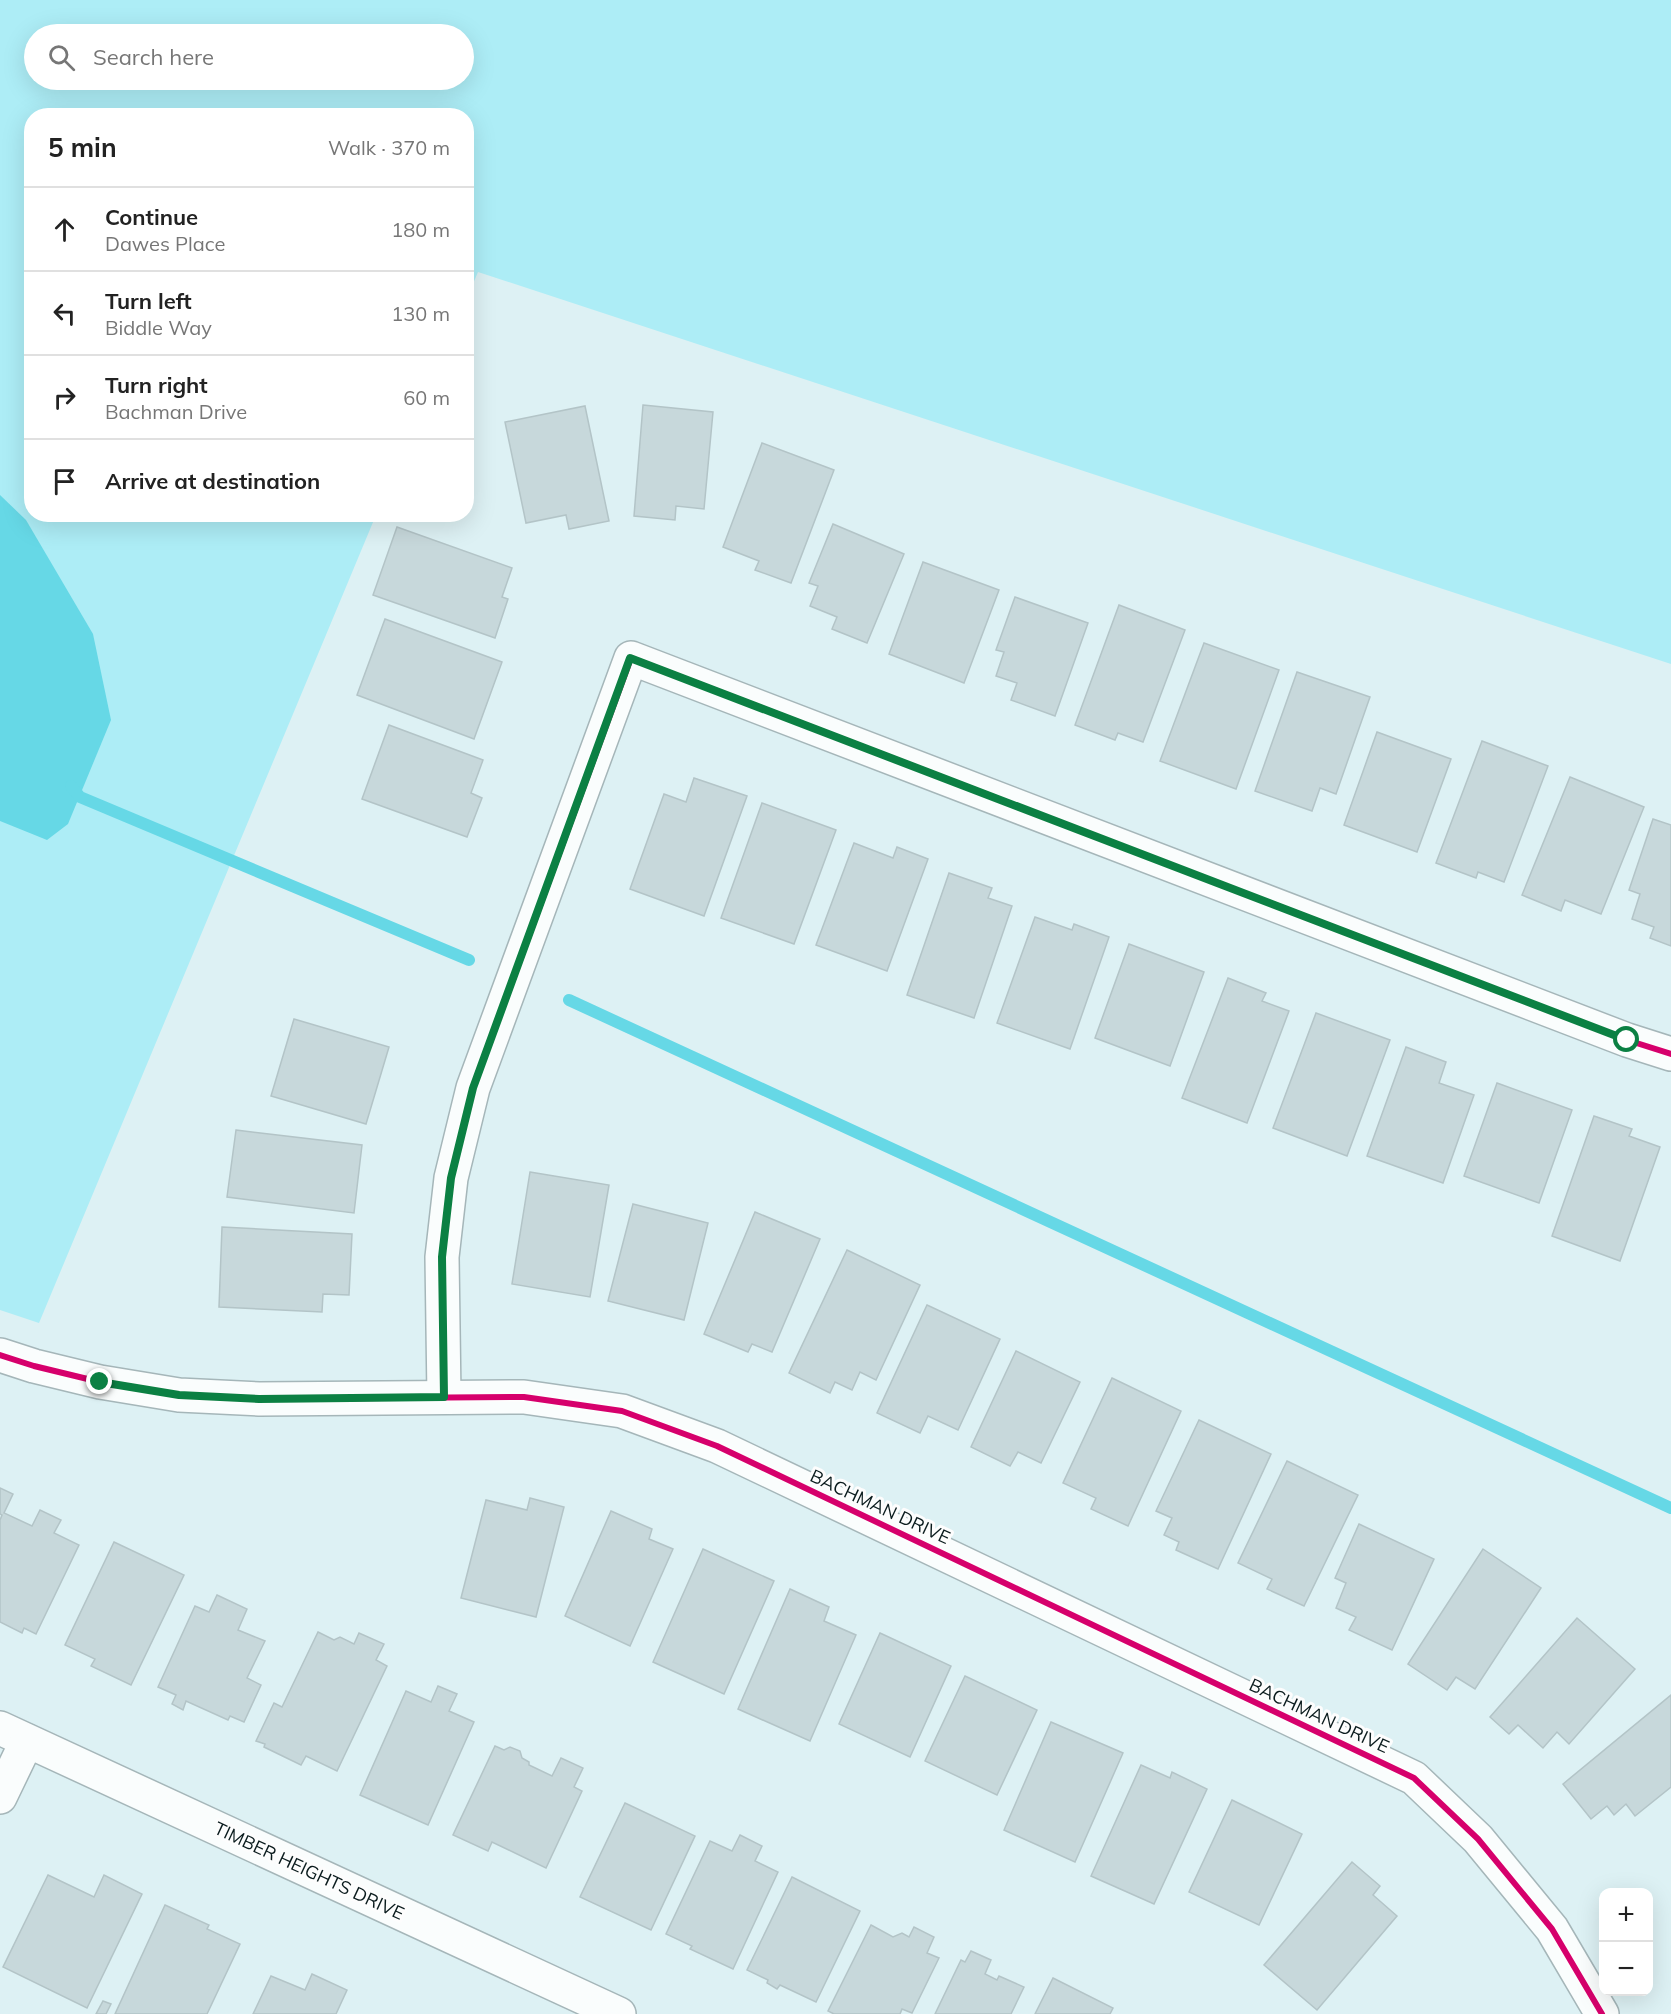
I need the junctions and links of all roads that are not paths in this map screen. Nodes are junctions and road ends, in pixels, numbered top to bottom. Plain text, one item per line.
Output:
1 (1671, 1054) edge
2 (0, 1354) edge
3 (444, 1397) junction
4 (14, 1734) edge
5 (0, 1797) edge
6 (582, 2006) edge
7 (619, 2014) edge
8 (1602, 2014) edge

1 - 3 street
2 - 3 street, BACHMAN DRIVE
3 - 8 street, BACHMAN DRIVE
4 - 5 street
4 - 6 street, TIMBER HEIGHTS DRIVE
6 - 7 street, TIMBER HEIGHTS DRIVE

